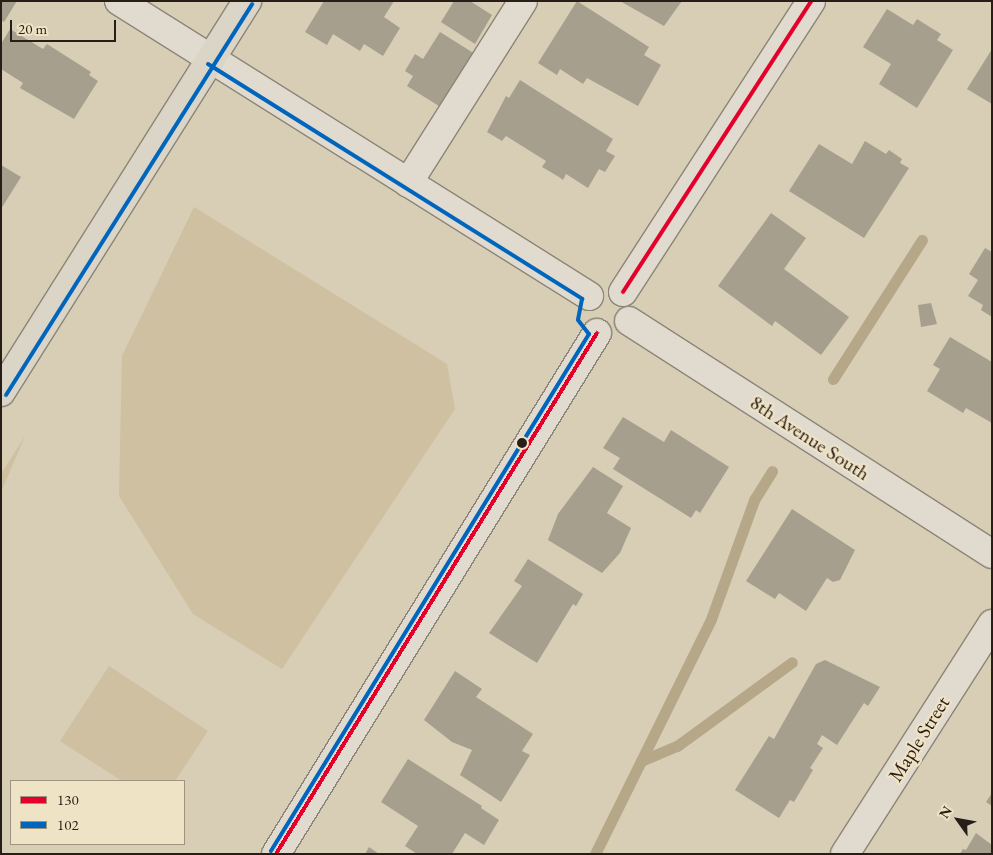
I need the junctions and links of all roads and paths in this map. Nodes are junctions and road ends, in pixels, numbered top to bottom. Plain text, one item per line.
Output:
1 (119, 1) edge
2 (247, 1) edge
3 (523, 1) edge
4 (811, 1) edge
5 (211, 59) junction
6 (408, 183) junction
7 (623, 292) junction
8 (588, 296) junction
9 (629, 321) junction
10 (598, 333) junction
11 (1, 392) edge
12 (992, 554) edge
13 (992, 624) edge
14 (276, 854) edge
15 (845, 854) edge

1 - 5 street
2 - 5 main road
3 - 6 street
4 - 7 street
5 - 6 street
5 - 11 main road
6 - 8 street
7 - 8 street
7 - 9 street
8 - 10 street
9 - 10 street
9 - 12 street, 8th Avenue South
10 - 14 street
13 - 15 street, Maple Street

